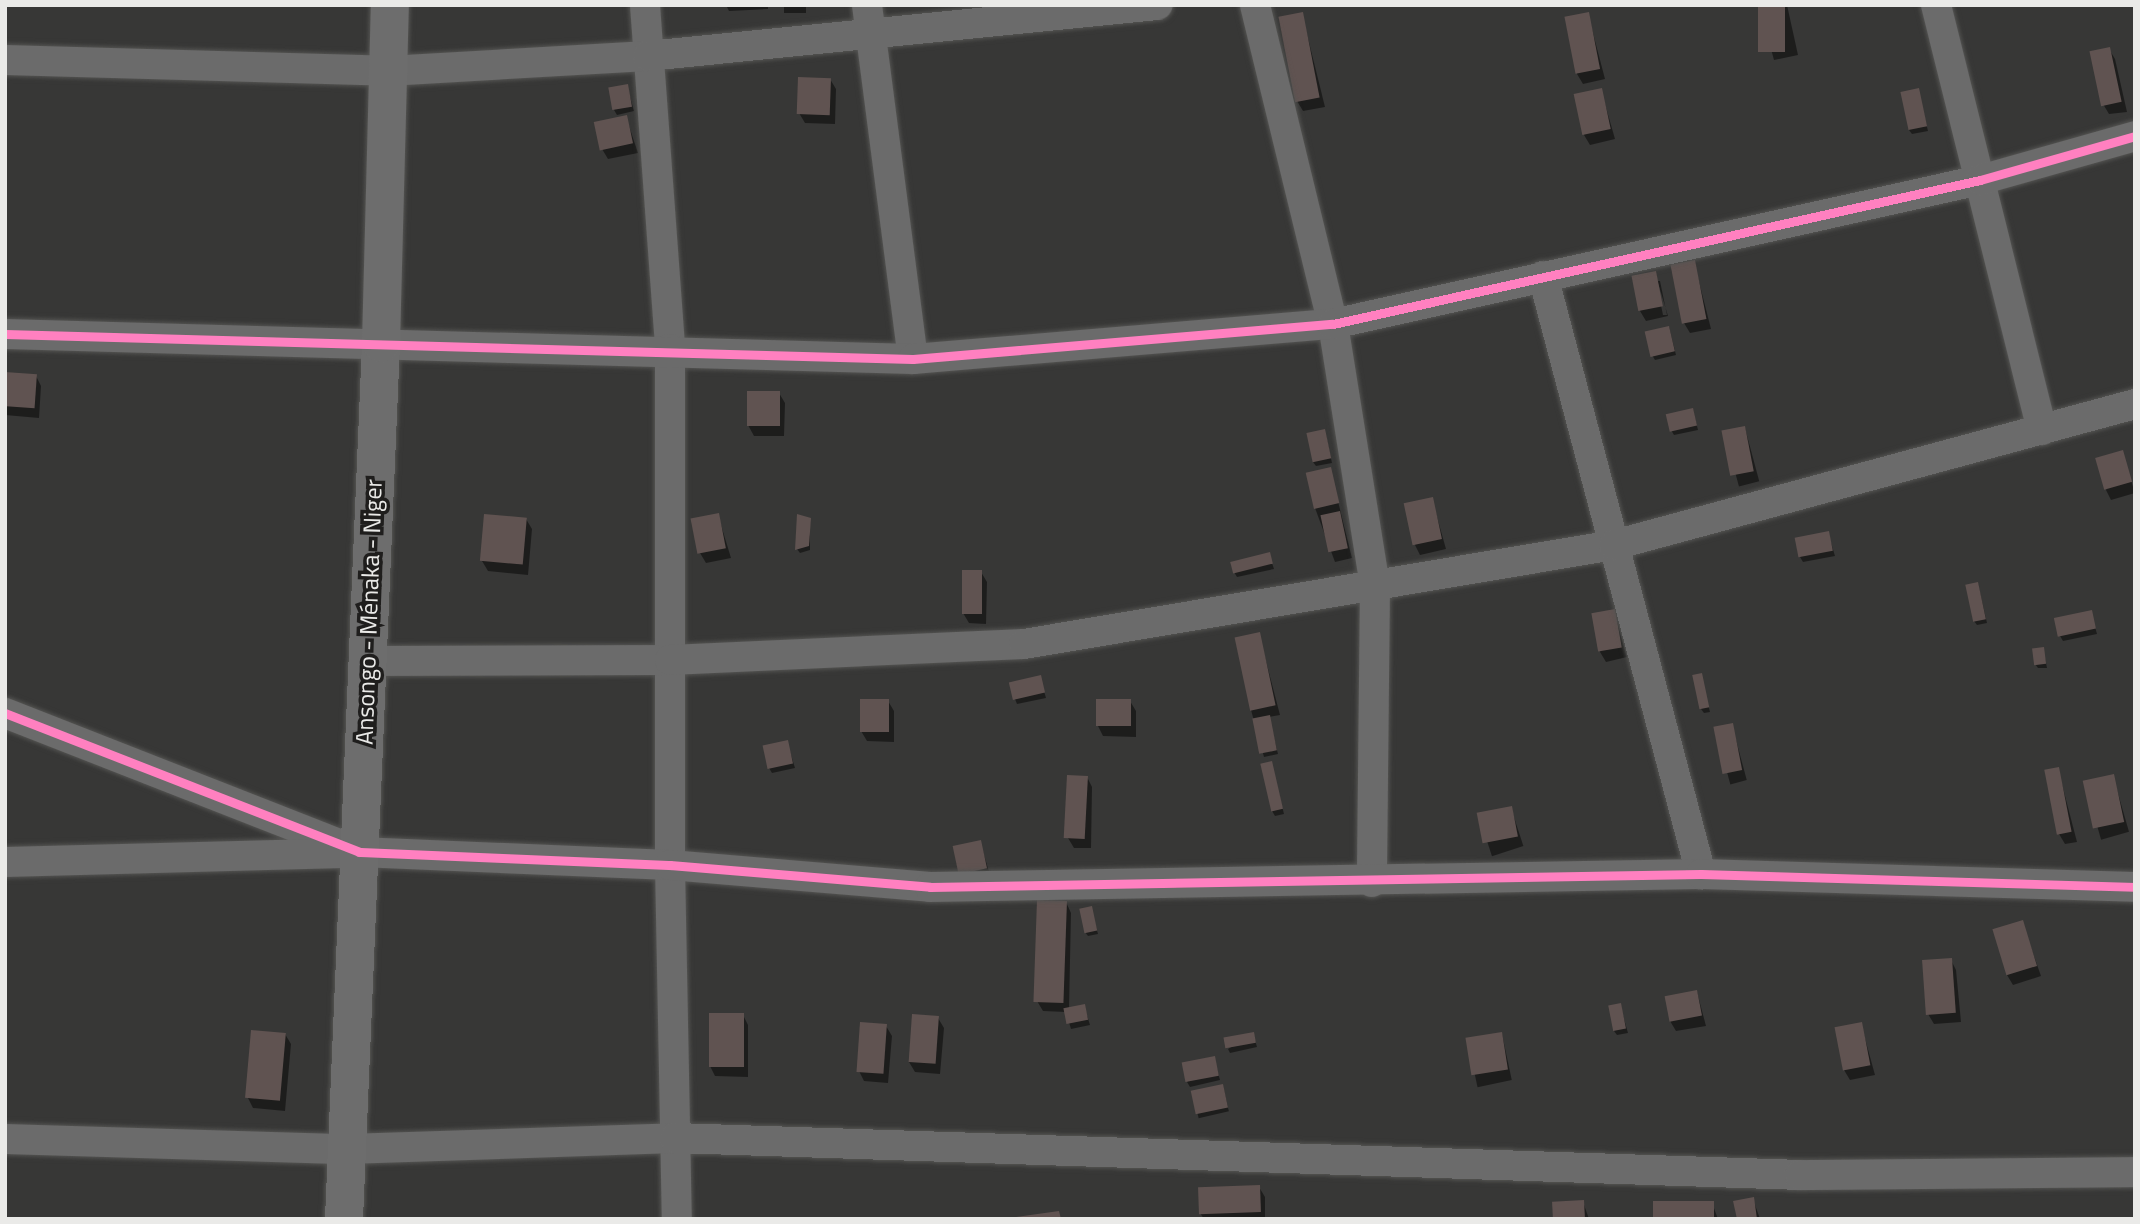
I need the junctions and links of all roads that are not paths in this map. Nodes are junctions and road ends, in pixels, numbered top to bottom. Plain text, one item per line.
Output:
1 (390, 5) edge
2 (645, 5) edge
3 (867, 5) edge
4 (1157, 5) edge
5 (1255, 5) edge
6 (1936, 5) edge
7 (872, 36) junction
8 (648, 56) junction
9 (5, 61) edge
10 (388, 71) junction
11 (2135, 136) edge
12 (1980, 180) junction
13 (1543, 276) junction
14 (1333, 324) junction
15 (5, 334) edge
16 (381, 343) junction
17 (670, 349) junction
18 (913, 359) junction
19 (2135, 404) edge
20 (2042, 430) junction
21 (1614, 545) junction
22 (1375, 585) junction
23 (670, 660) junction
24 (367, 662) junction
25 (5, 713) edge
26 (359, 852) junction
27 (5, 862) edge
28 (670, 865) junction
29 (1701, 874) junction
30 (1372, 883) junction
31 (2135, 887) edge
32 (675, 1138) junction
33 (5, 1139) edge
34 (347, 1149) junction
35 (2135, 1172) edge
36 (344, 1219) edge
37 (677, 1219) edge

1 - 10 main road, Ansongo - Ménaka - Niger
2 - 8 street
3 - 7 street
4 - 7 street
5 - 14 street
6 - 12 street
7 - 8 street
7 - 18 street
8 - 10 street
8 - 17 street
9 - 10 street
10 - 16 main road, Ansongo - Ménaka - Niger
11 - 12 street
12 - 13 street
12 - 20 street
13 - 14 street
13 - 21 street
14 - 18 street
14 - 22 street
15 - 16 street
16 - 17 street
16 - 24 main road, Ansongo - Ménaka - Niger
17 - 18 street
17 - 23 street
19 - 20 street
20 - 21 street
21 - 22 street
21 - 29 street
22 - 23 street
22 - 30 street
23 - 24 street
23 - 28 street
24 - 26 main road, Ansongo - Ménaka - Niger
25 - 26 street
26 - 27 street
26 - 28 street
26 - 34 main road, Ansongo - Ménaka - Niger
28 - 30 street
28 - 32 street
29 - 30 street
29 - 31 street
32 - 34 street
32 - 35 street
32 - 37 street
33 - 34 street
34 - 36 main road, Ansongo - Ménaka - Niger

